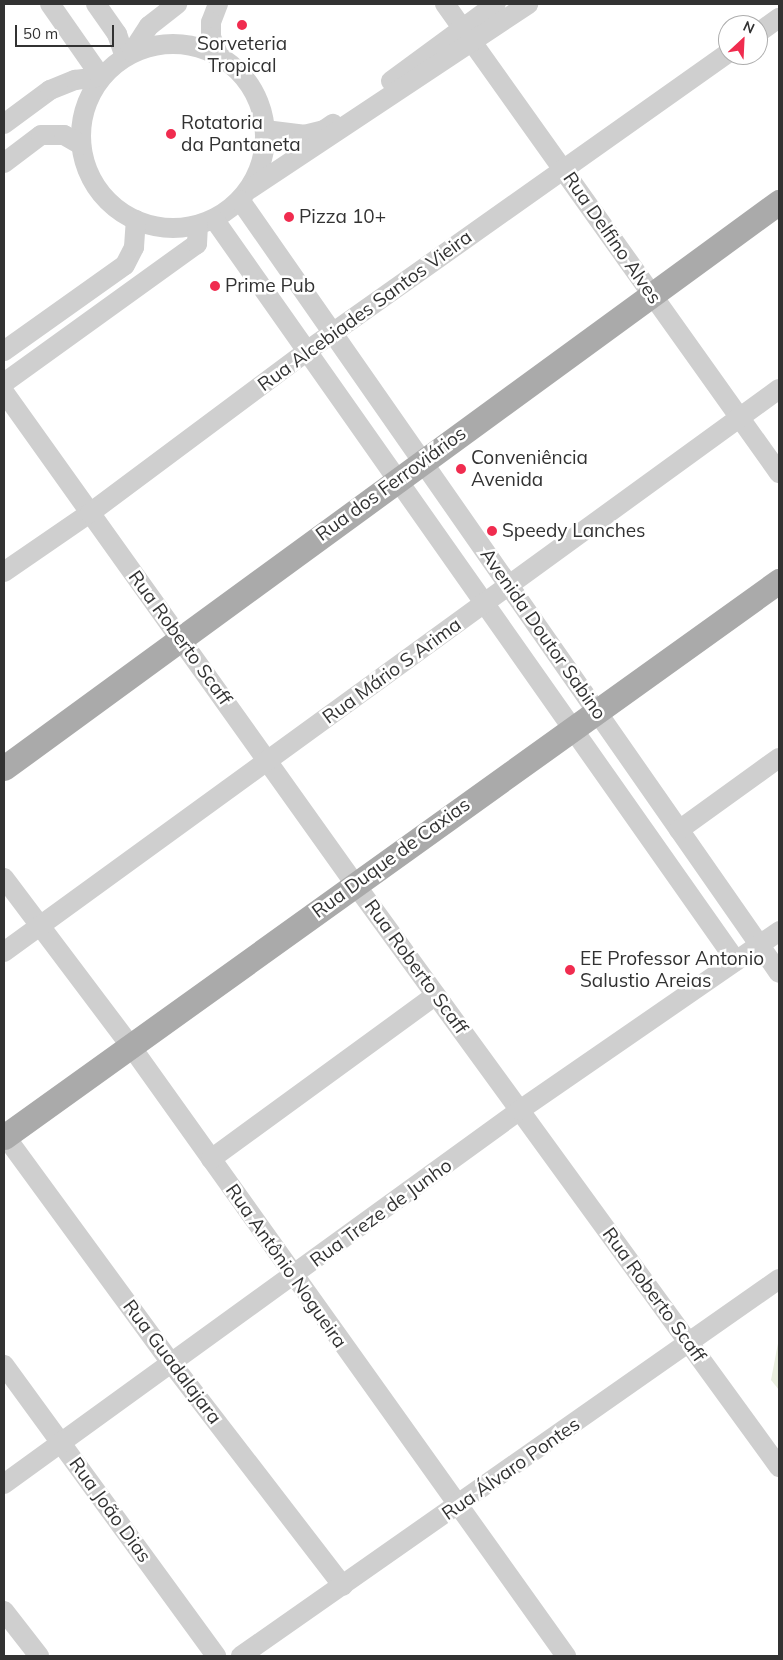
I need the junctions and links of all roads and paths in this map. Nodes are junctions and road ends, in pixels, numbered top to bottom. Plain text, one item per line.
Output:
1 (50, 4) edge
2 (96, 4) edge
3 (177, 4) edge
4 (218, 4) edge
5 (445, 4) edge
6 (496, 4) edge
7 (528, 4) edge
8 (779, 18) edge
9 (768, 26) edge
10 (468, 35) junction
11 (128, 54) junction
12 (219, 56) junction
13 (718, 61) edge
14 (101, 77) junction
15 (4, 124) edge
16 (265, 130) junction
17 (81, 145) junction
18 (4, 163) edge
19 (562, 168) junction
20 (243, 196) junction
21 (779, 202) edge
22 (136, 220) junction
23 (206, 222) junction
24 (652, 294) junction
25 (334, 334) junction
26 (4, 351) edge
27 (307, 351) junction
28 (4, 383) edge
29 (779, 389) edge
30 (4, 392) edge
31 (740, 418) junction
32 (423, 462) junction
33 (779, 473) edge
34 (398, 480) junction
35 (90, 513) junction
36 (4, 572) edge
37 (779, 581) edge
38 (509, 586) junction
39 (484, 603) junction
40 (179, 638) junction
41 (596, 711) junction
42 (572, 727) junction
43 (779, 758) edge
44 (267, 761) junction
45 (4, 768) edge
46 (679, 830) junction
47 (4, 878) edge
48 (355, 884) junction
49 (40, 926) junction
50 (779, 931) edge
51 (760, 946) junction
52 (4, 952) edge
53 (736, 961) junction
54 (779, 973) edge
55 (436, 995) junction
56 (130, 1046) junction
57 (520, 1110) junction
58 (4, 1136) edge
59 (211, 1159) junction
60 (294, 1277) junction
61 (779, 1279) edge
62 (689, 1343) junction
63 (172, 1364) junction
64 (4, 1365) edge
65 (61, 1443) junction
66 (779, 1468) edge
67 (4, 1484) edge
68 (459, 1506) junction
69 (343, 1586) junction
70 (4, 1611) edge
71 (39, 1656) edge
72 (216, 1656) edge
73 (241, 1656) edge
74 (566, 1656) edge

1 - 14 street
2 - 11 street
3 - 11 street
4 - 12 street
5 - 10 street, Rua Delfino Alves
6 - 10 street
7 - 10 street
8 - 9 street
10 - 16 street
10 - 19 street, Rua Delfino Alves
10 - 20 street
11 - 12 street
11 - 14 street
12 - 16 street
13 - 19 street, Rua Alcebiades Santos Vieira
14 - 15 street
14 - 17 street
16 - 20 street
17 - 18 street
17 - 22 street
19 - 24 street, Rua Delfino Alves
19 - 25 street, Rua Alcebiades Santos Vieira
20 - 23 street
20 - 25 street, Avenida Doutor Sabino
21 - 24 main road, Rua dos Ferroviários
22 - 23 street
22 - 26 street
23 - 27 street, Avenida Doutor Sabino
23 - 28 street
24 - 31 street, Rua Delfino Alves
24 - 32 main road, Rua dos Ferroviários
25 - 27 street, Rua Alcebiades Santos Vieira
25 - 32 street, Avenida Doutor Sabino
27 - 34 street, Avenida Doutor Sabino
27 - 35 street, Rua Alcebiades Santos Vieira
29 - 31 street, Rua Mário S Arima
30 - 35 street, Rua Roberto Scaff
31 - 33 street, Rua Delfino Alves
31 - 38 street, Rua Mário S Arima
32 - 34 main road, Rua dos Ferroviários
32 - 38 street, Avenida Doutor Sabino
34 - 39 street, Avenida Doutor Sabino
34 - 40 main road, Rua dos Ferroviários
35 - 36 street, Rua Alcebiades Santos Vieira
35 - 40 street, Rua Roberto Scaff
37 - 41 main road, Rua Duque de Caxias
38 - 39 street, Rua Mário S Arima
38 - 41 street, Avenida Doutor Sabino
39 - 42 street, Avenida Doutor Sabino
39 - 44 street, Rua Mário S Arima
40 - 44 street, Rua Roberto Scaff
40 - 45 main road, Rua dos Ferroviários
41 - 42 main road, Rua Duque de Caxias
41 - 46 street, Avenida Doutor Sabino
42 - 48 main road, Rua Duque de Caxias
42 - 53 street, Avenida Doutor Sabino
43 - 46 street
44 - 48 street, Rua Roberto Scaff
44 - 49 street, Rua Mário S Arima
46 - 51 street, Avenida Doutor Sabino
47 - 49 street, Rua Antônio Nogueira
48 - 55 street, Rua Roberto Scaff
48 - 56 main road, Rua Duque de Caxias
49 - 52 street, Rua Mário S Arima
49 - 56 street, Rua Antônio Nogueira
50 - 51 street
51 - 53 street, Rua Treze de Junho
51 - 54 street, Avenida Doutor Sabino
53 - 57 street, Rua Treze de Junho
55 - 57 street, Rua Roberto Scaff
55 - 59 street
56 - 58 main road, Rua Duque de Caxias
56 - 59 street, Rua Antônio Nogueira
57 - 60 street, Rua Treze de Junho
57 - 62 street, Rua Roberto Scaff
58 - 63 street, Rua Guadalajara
59 - 60 street, Rua Antônio Nogueira
60 - 63 street, Rua Treze de Junho
60 - 68 street, Rua Antônio Nogueira
61 - 62 street, Rua Álvaro Pontes
62 - 66 street, Rua Roberto Scaff
62 - 68 street, Rua Álvaro Pontes
63 - 65 street, Rua Treze de Junho
63 - 69 street, Rua Guadalajara
64 - 65 street, Rua João Dias
65 - 67 street, Rua Treze de Junho
65 - 72 street, Rua João Dias
68 - 69 street, Rua Álvaro Pontes
68 - 74 street, Rua Antônio Nogueira
69 - 73 street, Rua Álvaro Pontes
70 - 71 street

